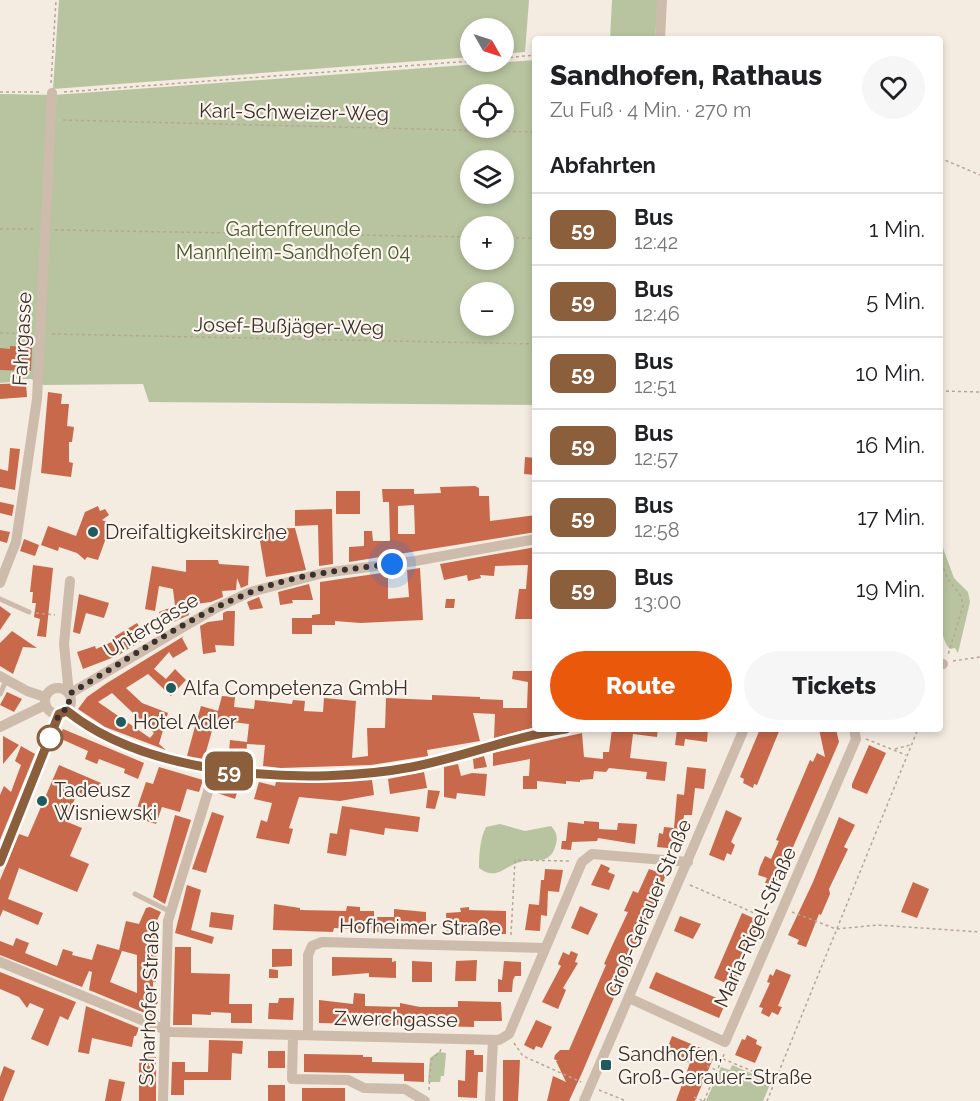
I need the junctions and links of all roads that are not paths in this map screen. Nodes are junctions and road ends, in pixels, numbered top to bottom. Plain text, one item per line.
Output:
1 (662, 0) edge
2 (660, 36) edge
3 (52, 93) road end
4 (532, 540) edge
5 (70, 581) dead end
6 (0, 583) edge
7 (0, 599) edge
8 (29, 612) road end
9 (3, 679) edge
10 (0, 694) edge
11 (69, 694) junction
12 (45, 701) junction
13 (63, 713) junction
14 (0, 727) edge
15 (541, 732) edge
16 (743, 732) edge
17 (855, 734) edge
18 (215, 769) junction
19 (0, 862) edge
20 (688, 862) junction
21 (135, 894) dead end
22 (171, 912) junction
23 (545, 948) junction
24 (0, 962) edge
25 (629, 998) junction
26 (164, 1031) junction
27 (293, 1035) junction
28 (308, 1035) junction
29 (493, 1040) junction
30 (427, 1096) edge
31 (163, 1101) edge
32 (490, 1101) edge
33 (584, 1101) edge

1 - 2 street
3 - 6 street, Fahrgasse
4 - 11 street, Untergasse
5 - 11 street
7 - 8 lane
9 - 10 lane
9 - 12 street
11 - 12 street
11 - 13 street
12 - 13 street
12 - 14 street
13 - 18 street
13 - 19 street
15 - 18 street
16 - 20 street, Groß-Gerauer Straße
17 - 25 street, Maria-Rigel-Straße
18 - 22 street, Scharhofer Straße
20 - 23 street
20 - 25 street, Groß-Gerauer Straße
21 - 22 lane
22 - 26 street, Scharhofer Straße
23 - 28 street, Hofheimer Straße
23 - 29 street, Zwerchgasse
24 - 26 street, Zwerchgasse
25 - 33 street, Groß-Gerauer Straße
26 - 27 street, Zwerchgasse
26 - 31 street, Scharhofer Straße
27 - 28 street, Zwerchgasse
27 - 30 street
28 - 29 street, Zwerchgasse
29 - 32 street

